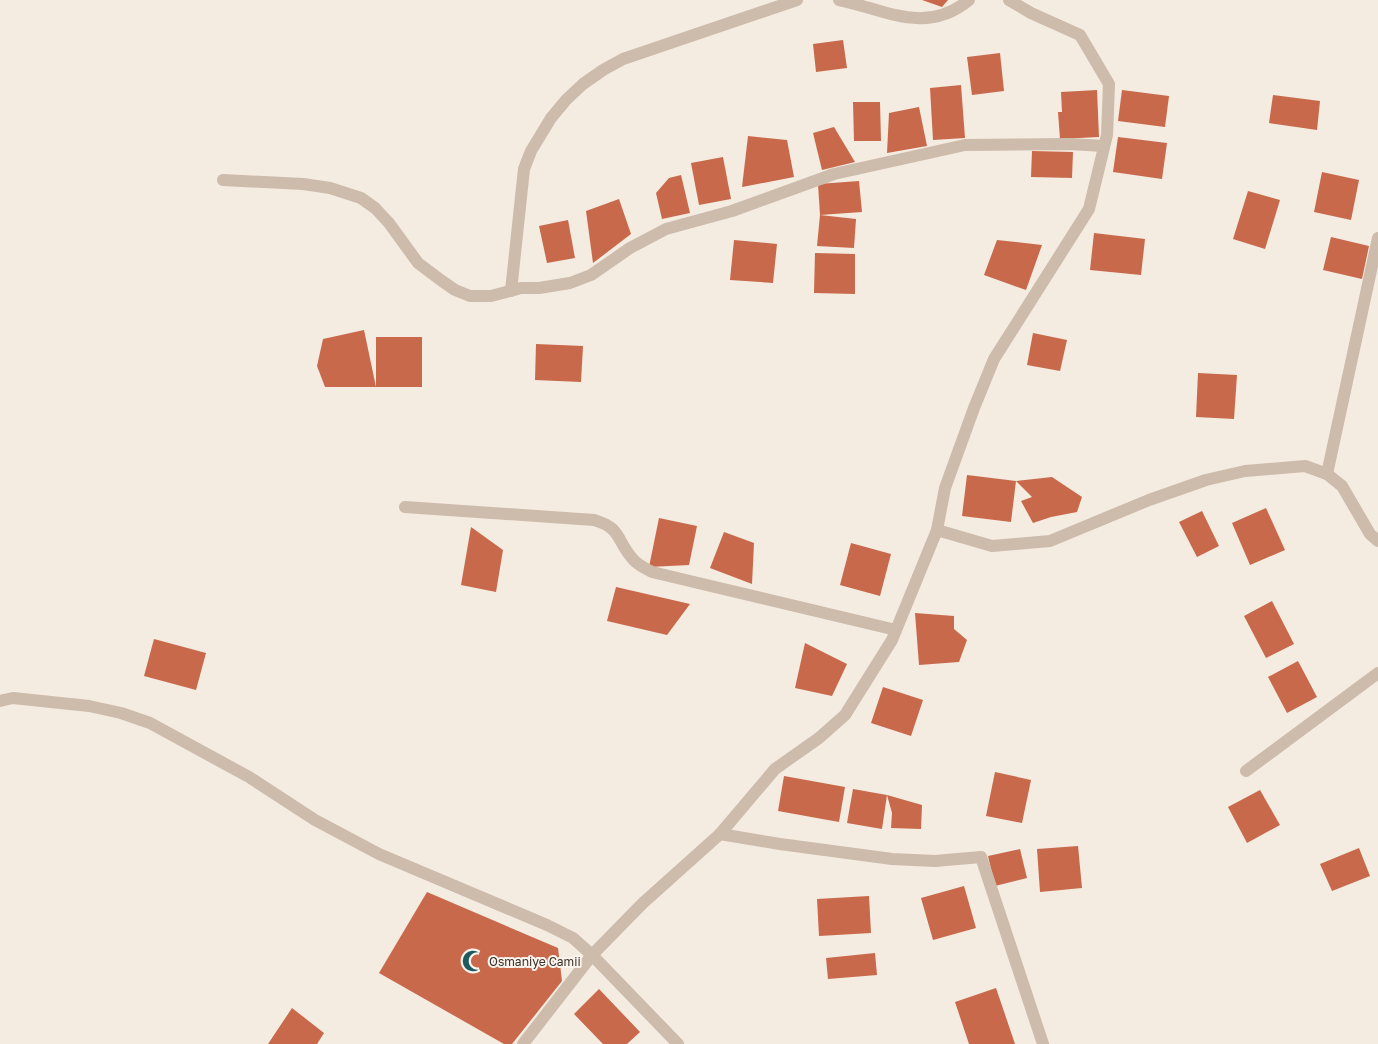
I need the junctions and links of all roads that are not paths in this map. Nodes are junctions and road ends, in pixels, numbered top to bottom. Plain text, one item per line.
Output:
1 (797, 0) edge
2 (838, 0) edge
3 (968, 0) edge
4 (1009, 0) edge
5 (1104, 146) junction
6 (223, 180) dead end
7 (1378, 238) edge
8 (511, 291) junction
9 (1327, 474) junction
10 (405, 507) dead end
11 (937, 530) junction
12 (1378, 541) edge
13 (896, 630) junction
14 (1378, 673) edge
15 (0, 701) edge
16 (1246, 771) dead end
17 (720, 834) junction
18 (592, 955) junction
19 (523, 1044) edge
20 (678, 1044) edge
21 (1043, 1044) edge

1 - 8 street
2 - 3 street
4 - 5 street
5 - 8 street
5 - 11 street
6 - 8 street
7 - 9 street
9 - 11 street
9 - 12 street
10 - 13 street
11 - 13 street
13 - 17 street
14 - 16 street
15 - 18 street
17 - 18 street
17 - 21 street
18 - 19 street
18 - 20 street

